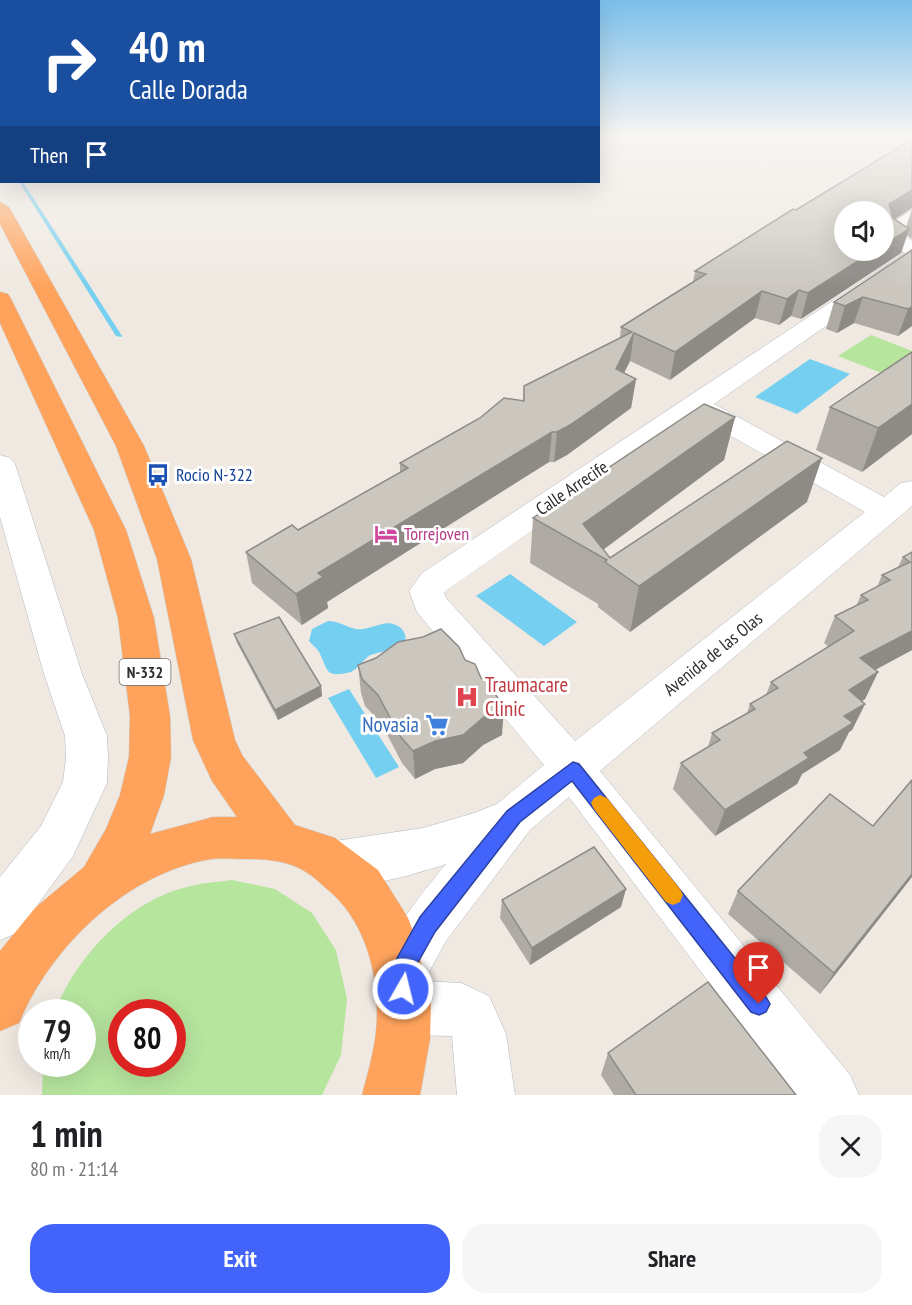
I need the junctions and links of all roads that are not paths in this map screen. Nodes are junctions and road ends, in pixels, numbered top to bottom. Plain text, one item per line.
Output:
1 (0, 207) edge
2 (912, 214) edge
3 (912, 249) edge
4 (912, 257) edge
5 (0, 299) edge
6 (695, 404) junction
7 (0, 467) edge
8 (899, 501) edge
9 (573, 769) junction
10 (514, 816) junction
11 (278, 838) junction
12 (335, 863) junction
13 (103, 880) junction
14 (0, 916) edge
15 (403, 989) junction
16 (0, 1004) edge
17 (391, 1095) edge
18 (486, 1095) edge
19 (830, 1095) edge

1 - 11 highway, N-332
2 - 3 street
4 - 6 street, Calle Arrecife
5 - 13 highway, N-332
6 - 8 street
6 - 9 street, Calle Arrecife
7 - 14 street
8 - 9 street, Avenida de las Olas
9 - 10 street, Avenida de las Olas
9 - 19 street
10 - 12 street, Avenida de las Olas
10 - 15 street, Avenida de las Olas
11 - 12 highway, N-332
11 - 13 highway, N-332
12 - 15 highway, N-332
13 - 16 highway, N-332
15 - 17 highway, N-332
15 - 18 street

